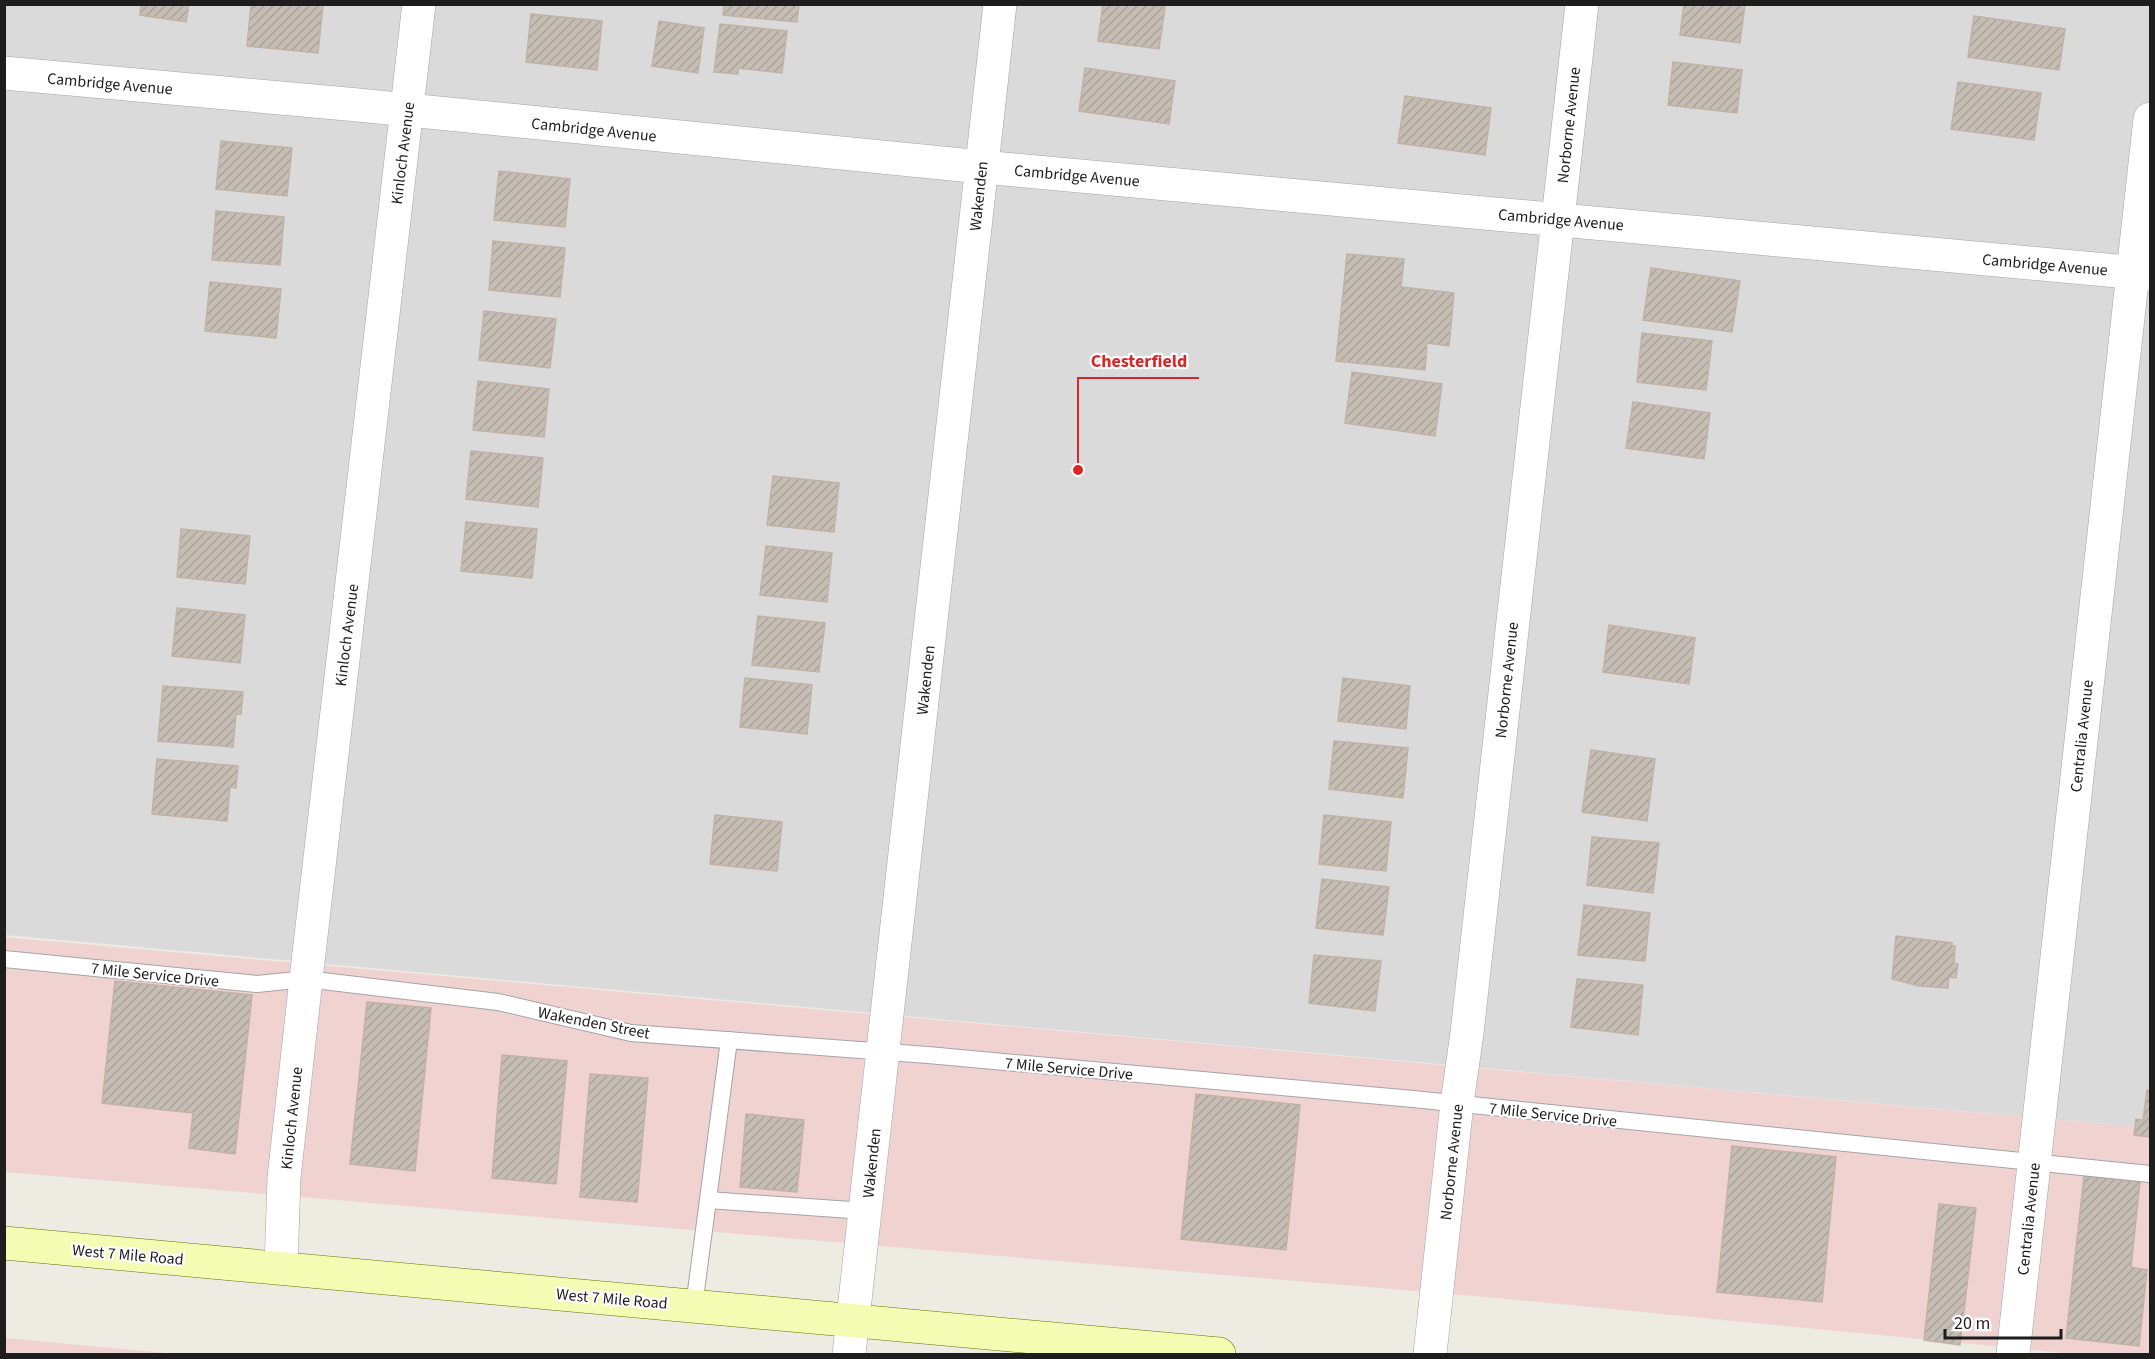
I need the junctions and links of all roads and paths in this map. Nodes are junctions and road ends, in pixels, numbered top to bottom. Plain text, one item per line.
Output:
1 (419, 4) edge
2 (1000, 4) edge
3 (1582, 4) edge
4 (4, 73) edge
5 (407, 110) junction
6 (2151, 118) edge
7 (982, 166) junction
8 (1558, 218) junction
9 (2142, 273) edge
10 (4, 959) edge
11 (306, 979) junction
12 (729, 1040) junction
13 (883, 1051) junction
14 (1457, 1103) junction
15 (2034, 1163) junction
16 (2151, 1174) edge
17 (708, 1200) junction
18 (865, 1211) junction
19 (4, 1243) edge
20 (281, 1267) junction
21 (694, 1306) junction
22 (852, 1322) junction
23 (849, 1354) edge
24 (1219, 1354) edge
25 (1430, 1354) edge
26 (2013, 1354) edge

1 - 5 street, Kinloch Avenue
2 - 7 street, Wakenden
3 - 8 street, Norborne Avenue
4 - 5 street, Cambridge Avenue
5 - 7 street, Cambridge Avenue
5 - 11 street, Kinloch Avenue
6 - 9 street, Centralia Avenue
7 - 8 street, Cambridge Avenue
7 - 13 street, Wakenden
8 - 9 street, Cambridge Avenue
8 - 14 street, Norborne Avenue
9 - 15 street, Centralia Avenue
10 - 11 lane, 7 Mile Service Drive
11 - 12 lane, Wakenden Street
11 - 20 street, Kinloch Avenue
12 - 13 lane, Wakenden Street
12 - 17 lane
13 - 14 lane, 7 Mile Service Drive
13 - 18 street, Wakenden
14 - 15 lane, 7 Mile Service Drive
14 - 25 street, Norborne Avenue
15 - 16 lane, 7 Mile Service Drive
15 - 26 street, Centralia Avenue
17 - 18 lane
17 - 21 lane
18 - 22 street, Wakenden
19 - 20 main road, West 7 Mile Road
20 - 21 main road, West 7 Mile Road
21 - 22 main road, West 7 Mile Road
22 - 23 street, Wakenden
22 - 24 main road, West 7 Mile Road

